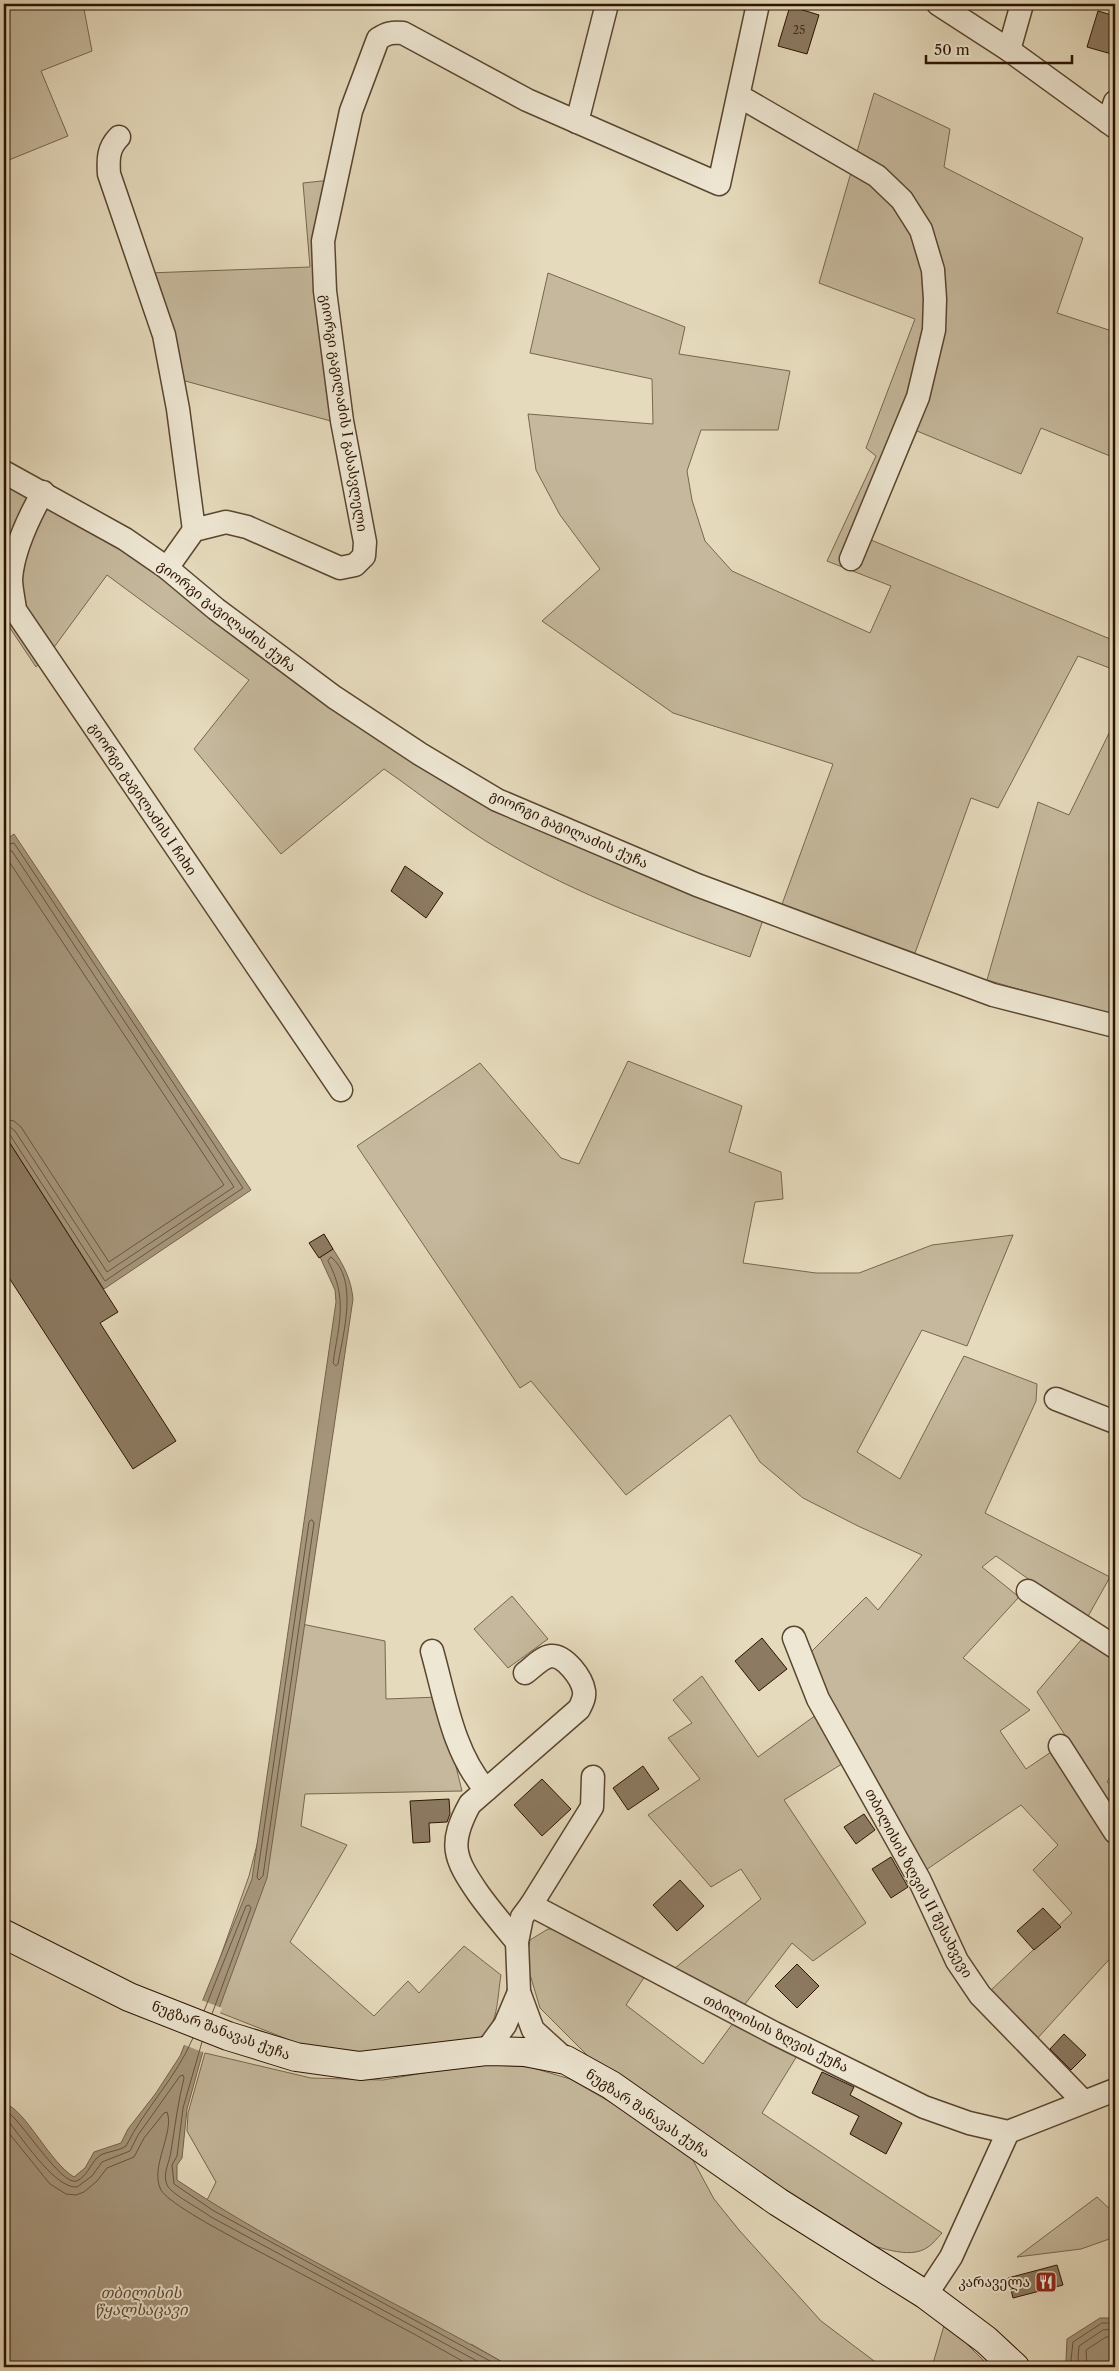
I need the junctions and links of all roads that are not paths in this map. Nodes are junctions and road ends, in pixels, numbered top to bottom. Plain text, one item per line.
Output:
1 (607, 4) edge
2 (758, 4) edge
3 (938, 4) edge
4 (1022, 4) edge
5 (1009, 50) junction
6 (739, 96) junction
7 (1113, 117) edge
8 (576, 122) junction
9 (119, 137) dead end
10 (4, 472) edge
11 (43, 492) junction
12 (194, 530) junction
13 (851, 559) dead end
14 (168, 568) junction
15 (1115, 1026) edge
16 (341, 1090) dead end
17 (1056, 1399) dead end
18 (1115, 1422) edge
19 (1028, 1591) dead end
20 (794, 1638) dead end
21 (1115, 1647) edge
22 (432, 1651) dead end
23 (525, 1673) dead end
24 (1060, 1746) dead end
25 (593, 1777) dead end
26 (486, 1790) junction
27 (1115, 1832) edge
28 (531, 1905) junction
29 (4, 1934) edge
30 (517, 1942) junction
31 (519, 1992) junction
32 (486, 2051) junction
33 (566, 2060) junction
34 (1115, 2090) edge
35 (1083, 2101) junction
36 (1008, 2132) junction
37 (926, 2295) junction
38 (1015, 2367) edge

1 - 8 street
2 - 6 street, გიორგი გაგილაძის I გასასვლელი
3 - 5 street
4 - 5 street
5 - 7 street
6 - 8 street, გიორგი გაგილაძის I გასასვლელი
6 - 13 street
8 - 12 street, გიორგი გაგილაძის I გასასვლელი
9 - 12 street
10 - 11 street, გიორგი გაგილაძის ქუჩა
11 - 14 street, გიორგი გაგილაძის ქუჩა
11 - 16 street, გიორგი გაგილაძის I ჩიხი
12 - 14 street
14 - 15 street, გიორგი გაგილაძის ქუჩა
17 - 18 street
19 - 21 street
20 - 35 street, თბილისის ზღვის II შესახვევი
22 - 26 street
23 - 26 street
24 - 27 street
25 - 28 street
26 - 30 street
28 - 30 street
28 - 36 street, თბილისის ზღვის ქუჩა
29 - 32 main road, ნუგზარ შანავას ქუჩა
30 - 31 street
31 - 32 street
31 - 33 street
32 - 33 main road, ნუგზარ შანავას ქუჩა
33 - 37 main road, ნუგზარ შანავას ქუჩა
34 - 35 street
35 - 36 street
36 - 37 street
37 - 38 main road, ნუგზარ შანავას ქუჩა

